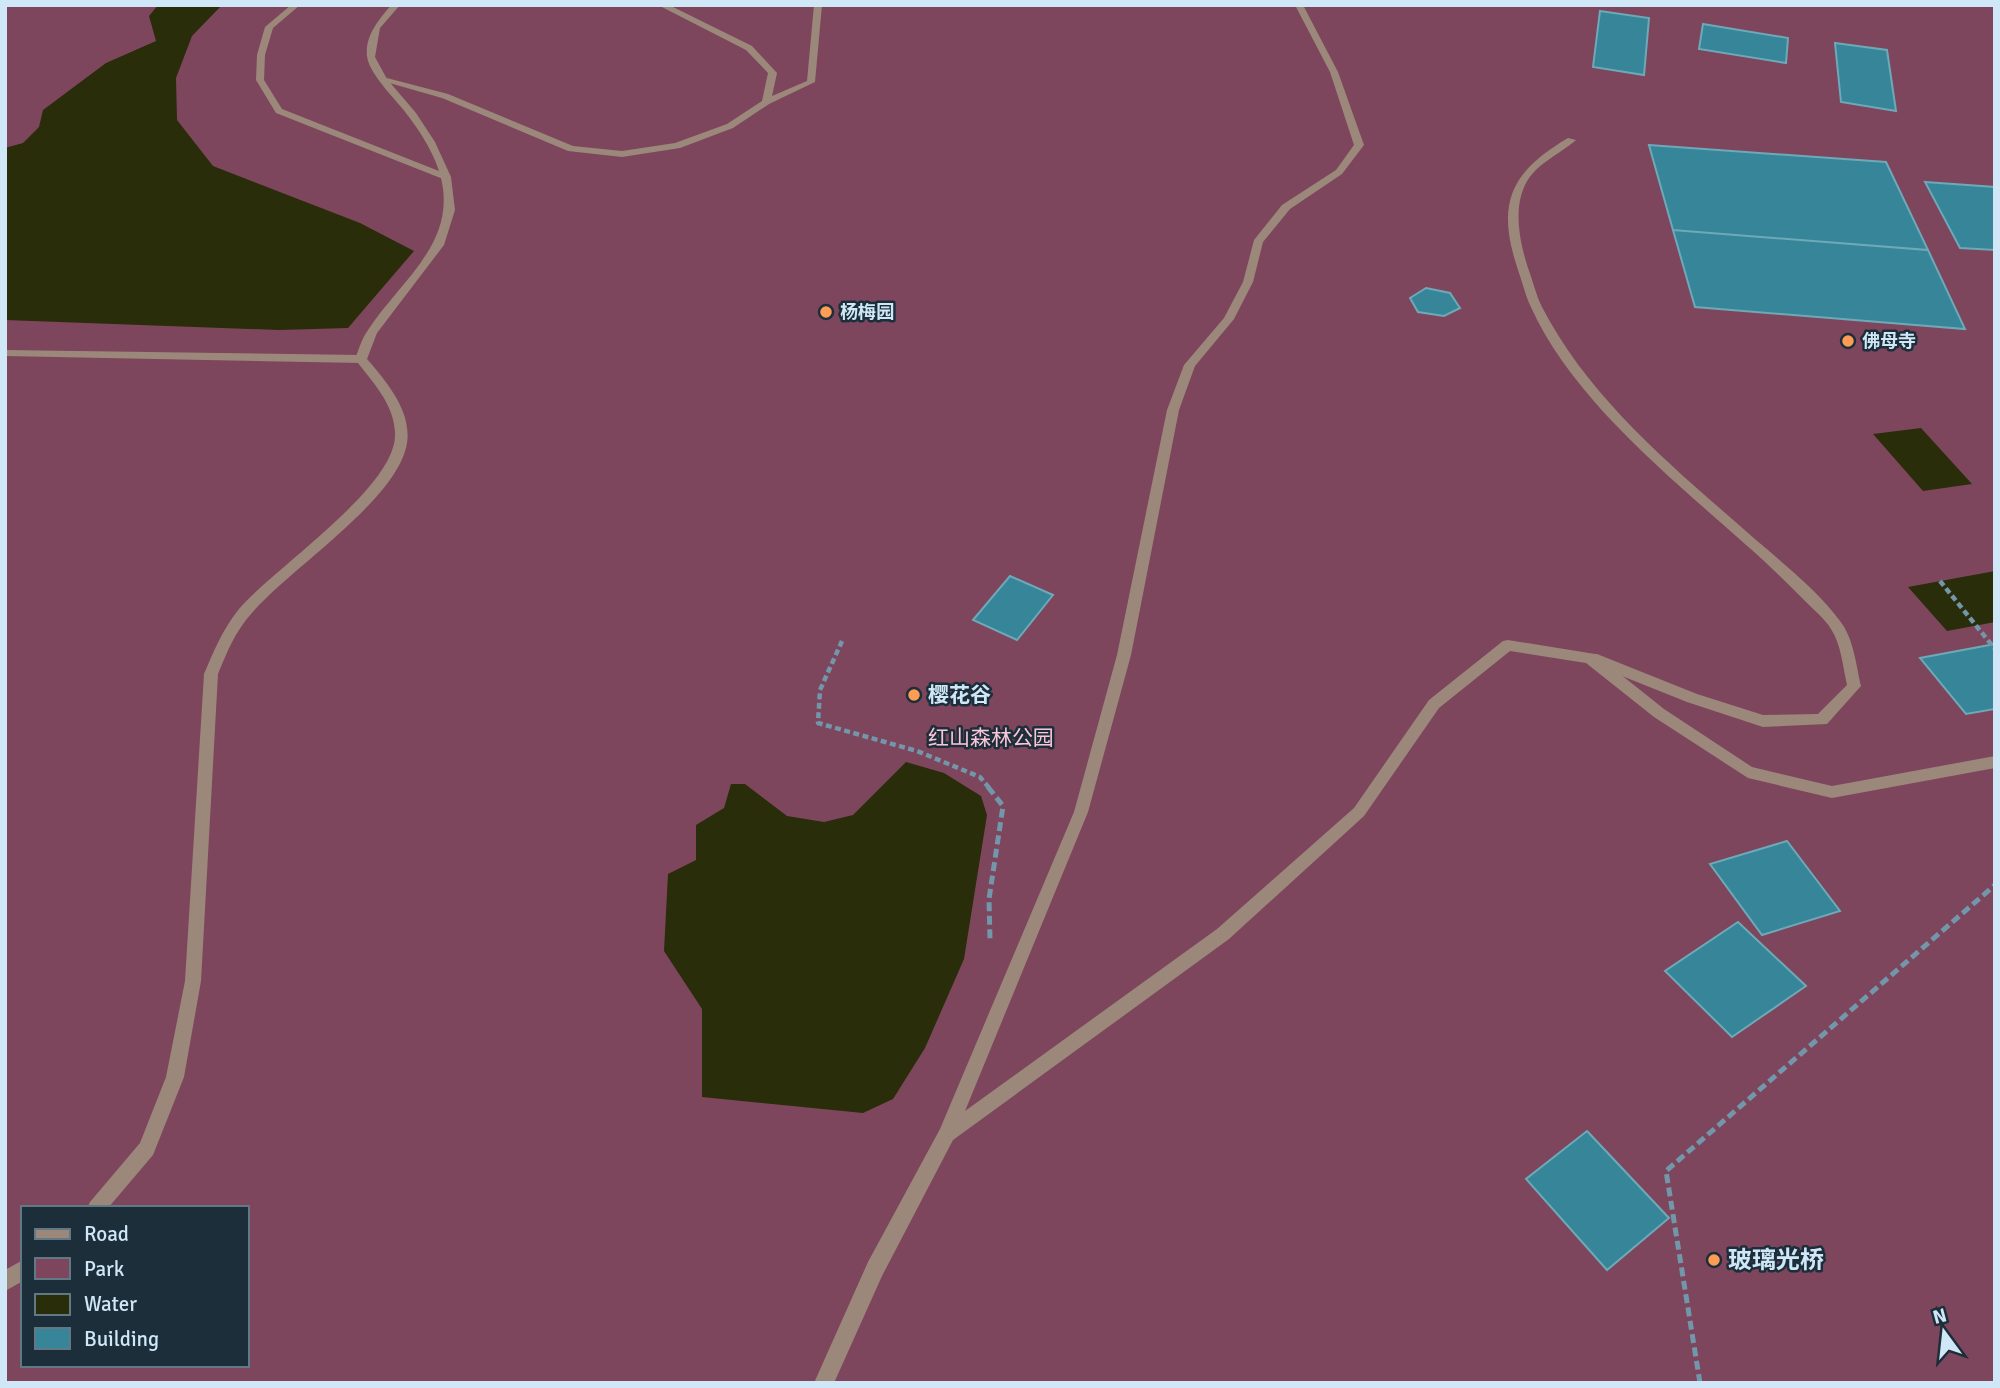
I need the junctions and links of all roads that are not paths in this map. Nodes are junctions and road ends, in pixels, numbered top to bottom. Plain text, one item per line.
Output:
1 (296, 5) edge
2 (396, 5) edge
3 (663, 5) edge
4 (818, 5) edge
5 (1299, 5) edge
6 (383, 80) junction
7 (766, 102) junction
8 (1572, 140) dead end
9 (446, 177) junction
10 (5, 354) edge
11 (360, 359) junction
12 (1590, 658) junction
13 (1995, 762) edge
14 (946, 1135) junction
15 (98, 1206) edge
16 (21, 1270) edge
17 (5, 1282) edge
18 (824, 1383) edge

1 - 9 street
2 - 6 street
3 - 7 street
4 - 7 street
5 - 14 street
6 - 7 street
6 - 9 street
8 - 12 street
9 - 11 street
10 - 11 street
11 - 15 street
12 - 13 street
12 - 14 street
14 - 18 street
16 - 17 street

